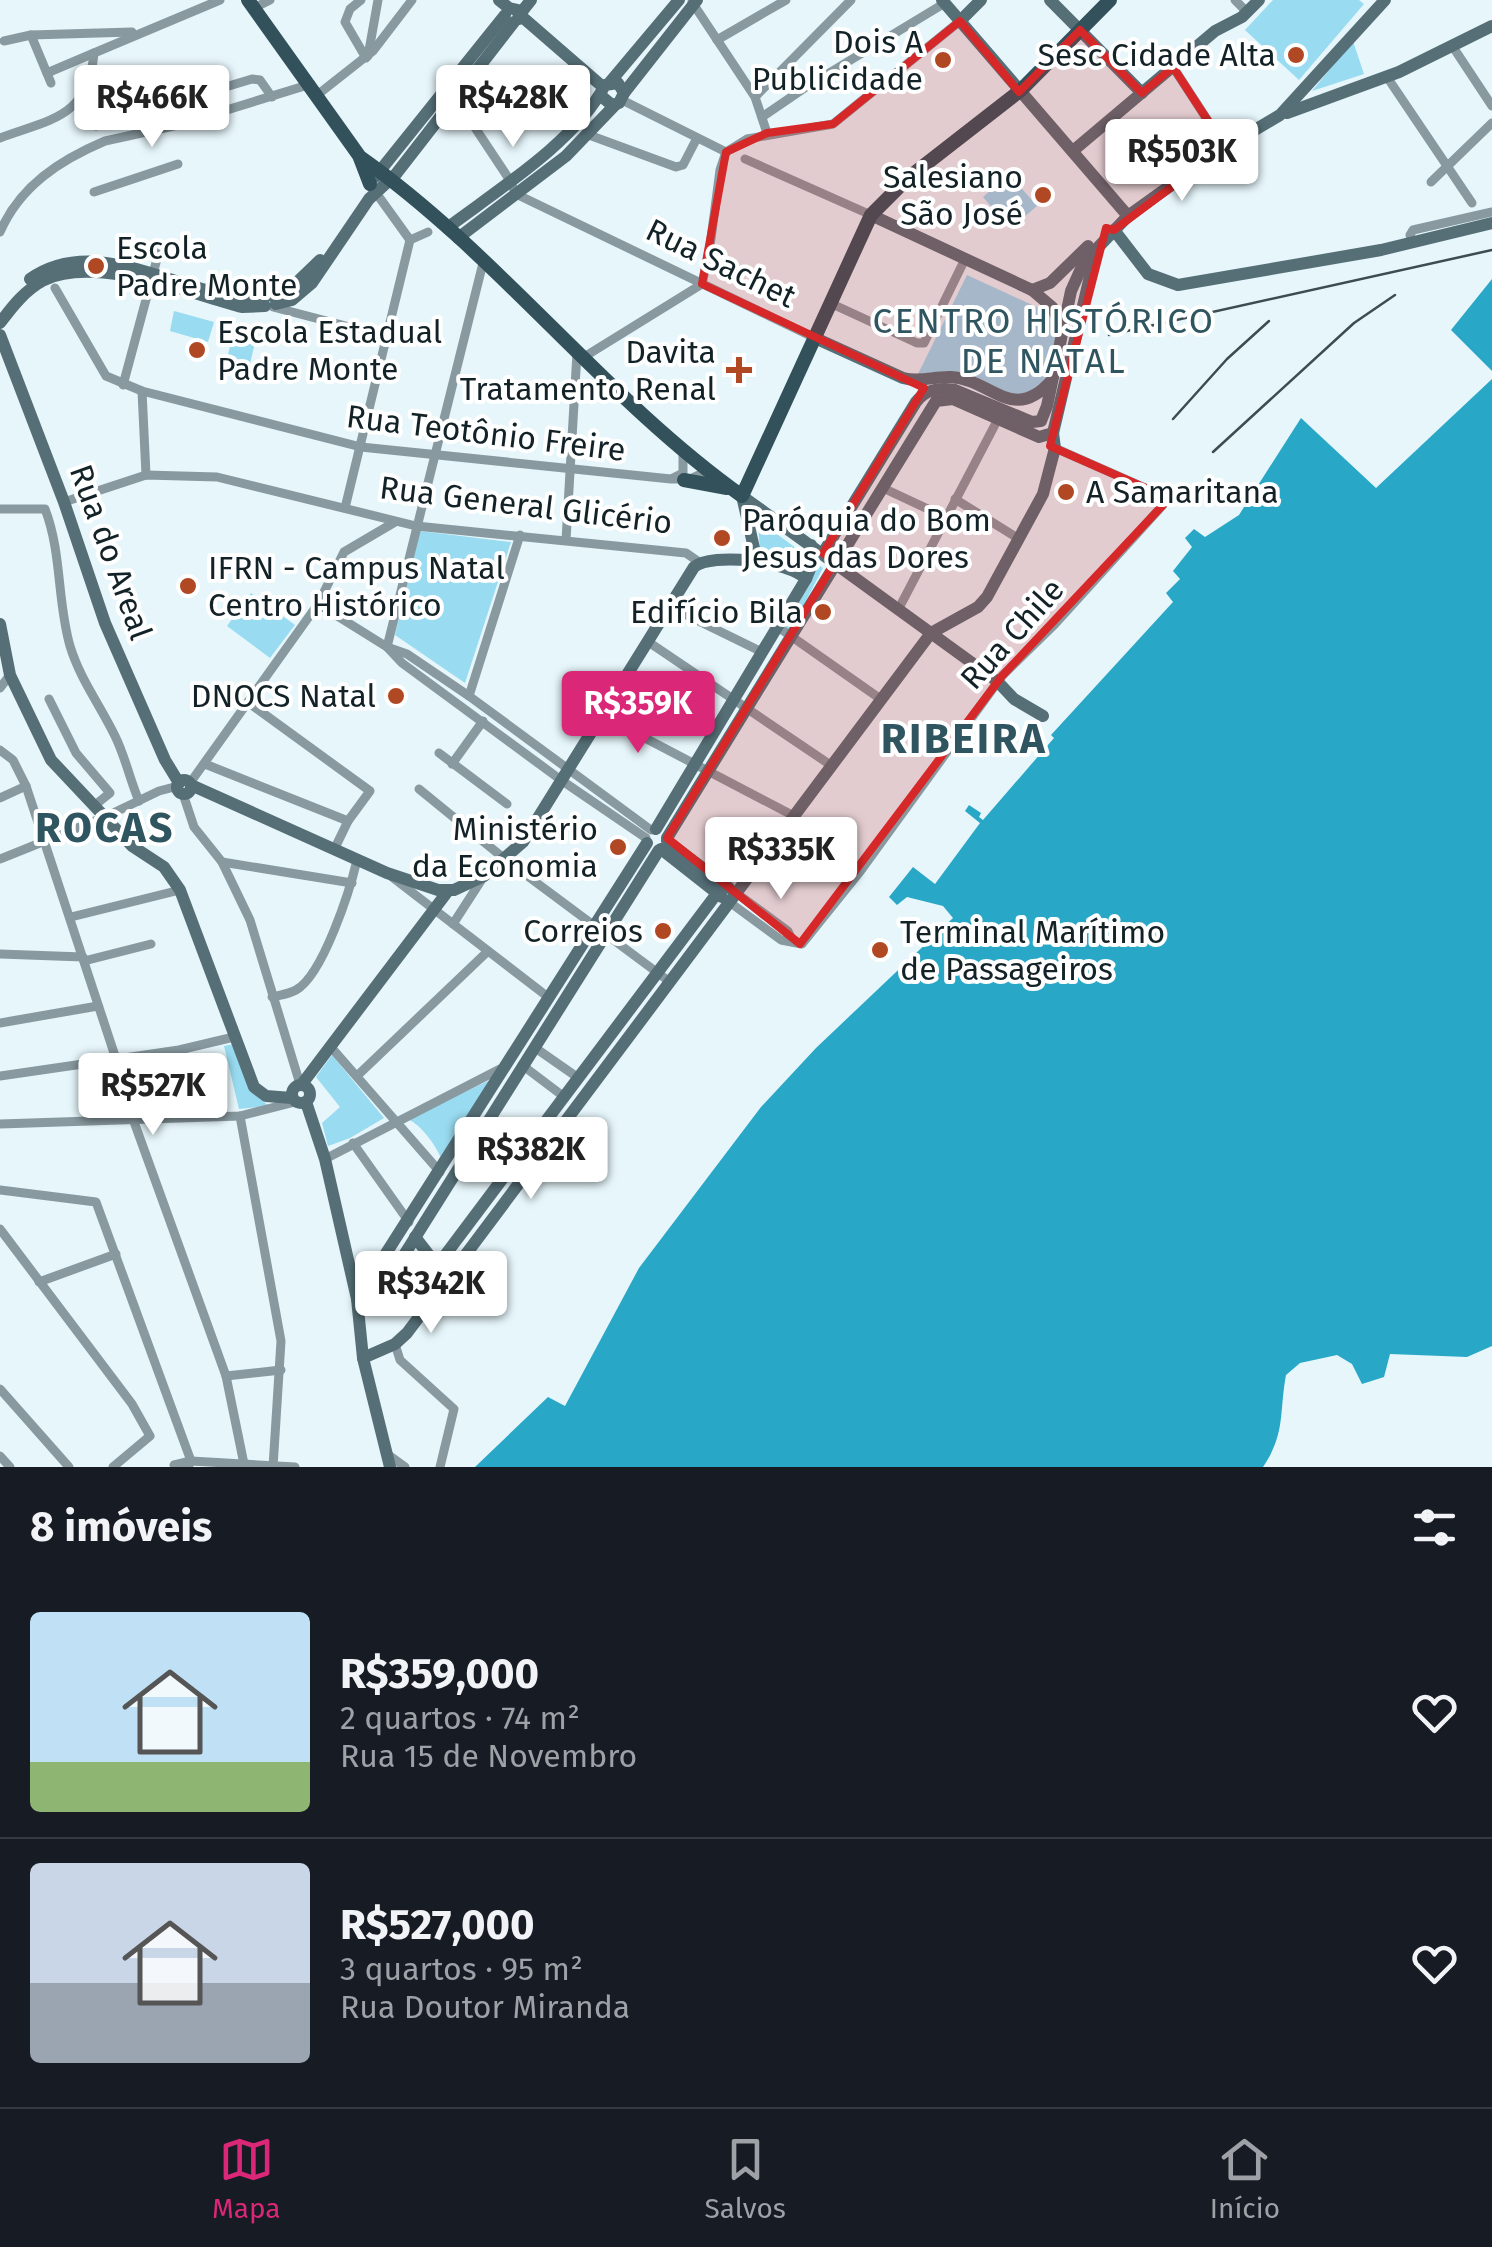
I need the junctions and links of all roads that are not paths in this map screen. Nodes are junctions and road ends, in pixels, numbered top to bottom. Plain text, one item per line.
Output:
1 (220, 0) edge
2 (360, 0) edge
3 (378, 0) edge
4 (412, 0) edge
5 (532, 0) edge
6 (679, 0) edge
7 (786, 0) edge
8 (851, 0) edge
9 (981, 0) edge
10 (1050, 0) edge
11 (1110, 0) edge
12 (1235, 0) edge
13 (1258, 0) edge
14 (694, 1) edge
15 (944, 2) edge
16 (1379, 2) edge
17 (259, 3) edge
18 (509, 11) edge
19 (1248, 12) junction
20 (960, 21) junction
21 (1492, 26) edge
22 (1080, 30) junction
23 (140, 32) junction
24 (31, 35) junction
25 (646, 40) junction
26 (717, 40) junction
27 (4, 41) dead end
28 (1454, 46) junction
29 (658, 50) junction
30 (94, 53) junction
31 (367, 57) junction
32 (1173, 67) junction
33 (1387, 77) junction
34 (314, 87) junction
35 (605, 88) junction
36 (1020, 90) junction
37 (451, 91) junction
38 (1142, 93) junction
39 (272, 97) junction
40 (755, 98) junction
41 (621, 99) junction
42 (1492, 106) edge
43 (1280, 116) junction
44 (762, 117) junction
45 (1492, 123) edge
46 (96, 126) dead end
47 (766, 134) junction
48 (589, 135) junction
49 (0, 138) edge
50 (697, 138) junction
51 (1225, 147) junction
52 (1074, 150) junction
53 (726, 152) junction
54 (360, 157) junction
55 (744, 159) dead end
56 (178, 164) dead end
57 (1447, 166) junction
58 (387, 174) junction
59 (1431, 182) dead end
60 (513, 187) junction
61 (373, 188) junction
62 (94, 192) dead end
63 (1472, 204) dead end
64 (1492, 212) edge
65 (871, 214) junction
66 (1128, 216) junction
67 (1492, 223) edge
68 (1114, 230) junction
69 (0, 232) edge
70 (428, 232) dead end
71 (453, 233) junction
72 (410, 240) junction
73 (1412, 243) junction
74 (160, 244) dead end
75 (1098, 248) junction
76 (965, 259) junction
77 (482, 263) junction
78 (150, 278) junction
79 (702, 284) junction
80 (55, 288) dead end
81 (1032, 290) junction
82 (270, 302) junction
83 (830, 303) junction
84 (0, 310) edge
85 (0, 323) edge
86 (1063, 330) junction
87 (0, 334) edge
88 (388, 337) junction
89 (814, 338) junction
90 (580, 353) junction
91 (1053, 378) junction
92 (123, 384) junction
93 (142, 391) junction
94 (948, 393) junction
95 (998, 420) junction
96 (1053, 432) junction
97 (361, 448) junction
98 (1055, 448) junction
99 (683, 452) junction
100 (434, 454) junction
101 (569, 468) junction
102 (707, 471) junction
103 (146, 474) junction
104 (677, 480) junction
105 (883, 488) junction
106 (737, 492) junction
107 (955, 498) junction
108 (64, 502) junction
109 (0, 508) edge
110 (344, 508) junction
111 (944, 517) junction
112 (395, 522) junction
113 (416, 526) junction
114 (520, 536) junction
115 (1019, 538) junction
116 (566, 540) junction
117 (816, 553) junction
118 (758, 561) junction
119 (698, 562) junction
120 (832, 566) junction
121 (805, 577) junction
122 (318, 604) junction
123 (668, 606) junction
124 (898, 610) junction
125 (784, 631) junction
126 (1, 633) edge
127 (930, 633) junction
128 (646, 640) junction
129 (387, 647) junction
130 (762, 652) junction
131 (10, 675) junction
132 (1003, 686) junction
133 (0, 688) edge
134 (469, 696) junction
135 (49, 700) dead end
136 (882, 700) junction
137 (732, 701) junction
138 (249, 702) junction
139 (745, 709) junction
140 (1037, 712) dead end
141 (601, 714) junction
142 (484, 721) junction
143 (508, 724) junction
144 (498, 733) junction
145 (0, 750) edge
146 (439, 753) dead end
147 (452, 764) junction
148 (692, 764) junction
149 (202, 766) junction
150 (832, 766) junction
151 (706, 772) junction
152 (565, 775) junction
153 (26, 786) junction
154 (185, 786) junction
155 (418, 789) dead end
156 (0, 798) edge
157 (139, 802) junction
158 (506, 804) dead end
159 (95, 805) junction
160 (107, 816) junction
161 (794, 816) junction
162 (348, 822) junction
163 (657, 840) junction
164 (46, 843) junction
165 (334, 850) junction
166 (0, 859) edge
167 (358, 860) junction
168 (506, 860) junction
169 (222, 862) junction
170 (387, 873) junction
171 (484, 876) junction
172 (352, 883) junction
173 (180, 890) junction
174 (448, 891) junction
175 (726, 893) junction
176 (433, 908) junction
177 (70, 917) junction
178 (453, 924) junction
179 (600, 930) junction
180 (151, 944) dead end
181 (487, 952) junction
182 (0, 954) edge
183 (83, 959) junction
184 (656, 972) junction
185 (670, 982) junction
186 (647, 984) junction
187 (660, 996) junction
188 (272, 997) junction
189 (548, 997) junction
190 (98, 1006) junction
191 (0, 1023) edge
192 (234, 1037) junction
193 (330, 1046) junction
194 (534, 1046) junction
195 (594, 1054) junction
196 (116, 1059) junction
197 (608, 1064) junction
198 (522, 1065) junction
199 (505, 1067) junction
200 (358, 1075) junction
201 (0, 1076) edge
202 (577, 1078) junction
203 (301, 1084) junction
204 (565, 1094) junction
205 (298, 1100) junction
206 (581, 1100) junction
207 (240, 1116) junction
208 (134, 1118) junction
209 (396, 1121) junction
210 (0, 1124) edge
211 (353, 1143) junction
212 (325, 1159) junction
213 (508, 1170) junction
214 (440, 1172) junction
215 (520, 1180) junction
216 (0, 1190) edge
217 (0, 1229) edge
218 (414, 1230) junction
219 (116, 1254) junction
220 (437, 1266) junction
221 (447, 1278) junction
222 (39, 1282) junction
223 (361, 1294) junction
224 (395, 1344) junction
225 (363, 1358) junction
226 (281, 1370) junction
227 (226, 1376) junction
228 (0, 1389) edge
229 (0, 1456) edge
230 (125, 1457) junction
231 (389, 1460) edge
232 (190, 1464) edge
233 (244, 1464) junction
234 (175, 1466) edge
235 (273, 1466) edge
236 (10, 1467) edge
237 (68, 1467) edge
238 (113, 1467) edge
239 (132, 1467) edge
240 (295, 1467) edge
241 (405, 1467) edge
242 (440, 1467) edge

1 - 23 street
2 - 31 street
3 - 31 street
4 - 31 street
5 - 18 main road
6 - 25 main road
7 - 26 street
8 - 40 street
9 - 20 main road
10 - 22 main road
11 - 22 main road
12 - 19 street
13 - 19 main road
14 - 26 street
14 - 29 main road
15 - 20 main road
15 - 44 street
16 - 43 main road
17 - 34 main road
18 - 35 main road
18 - 37 main road
19 - 32 main road
20 - 36 main road
20 - 47 street
21 - 28 main road
22 - 36 main road
22 - 38 main road
23 - 24 street
23 - 30 street
24 - 27 street
24 - 30 street
25 - 29 main road
25 - 35 main road
26 - 40 street
28 - 33 main road
28 - 42 street
29 - 41 main road
30 - 49 street
31 - 34 street
32 - 38 main road
32 - 51 street
33 - 43 main road
33 - 57 street
34 - 39 street
34 - 54 main road
34 - 58 main road
35 - 41 main road
35 - 41 main road
35 - 60 main road
36 - 52 main road
36 - 65 main road
37 - 58 main road
37 - 60 street
38 - 52 main road
39 - 46 street
39 - 69 street
40 - 44 street
41 - 48 main road
41 - 50 street
43 - 51 main road
44 - 47 street
45 - 57 street
47 - 53 street
48 - 50 street
48 - 60 main road
50 - 53 street
51 - 66 main road
52 - 66 main road
53 - 79 street
54 - 58 main road
54 - 61 main road
55 - 65 street
56 - 62 street
57 - 59 street
57 - 63 street
58 - 61 main road
58 - 71 main road
60 - 71 main road
60 - 79 street, Rua Sachet
61 - 72 street
61 - 82 main road
64 - 73 street
65 - 76 main road
65 - 83 main road
66 - 68 main road
67 - 73 main road
68 - 73 main road
68 - 75 main road
68 - 81 main road
70 - 72 street
71 - 77 main road
72 - 88 street
74 - 78 street
75 - 86 main road
75 - 96 main road
76 - 81 main road
76 - 83 street
77 - 90 main road
77 - 100 street
78 - 82 main road
78 - 84 main road
78 - 85 main road
78 - 92 street
79 - 89 street, Rua Sachet
79 - 90 street
80 - 92 street, Rua Teotônio Freire
81 - 86 main road
82 - 88 street
83 - 89 main road
86 - 91 main road
87 - 108 main road, Rua do Areal
88 - 97 street
89 - 91 main road, Rua Sachet
89 - 106 main road
90 - 99 main road
90 - 101 street
91 - 94 main road
92 - 93 street, Rua Teotônio Freire
93 - 97 street, Rua Teotônio Freire
93 - 103 street
94 - 95 main road
94 - 105 main road
94 - 117 main road
95 - 96 main road
95 - 107 street
96 - 98 main road
97 - 100 street, Rua Teotônio Freire
97 - 110 street
98 - 115 main road
98 - 132 street, Rua Chile
99 - 102 main road
99 - 104 street
100 - 101 street, Rua Teotônio Freire
100 - 113 street
101 - 104 street, Rua Teotônio Freire
101 - 116 street
102 - 104 street, Rua Teotônio Freire
102 - 106 main road
103 - 108 street, Rua General Glicério
103 - 110 street, Rua General Glicério
104 - 106 main road
105 - 111 street
105 - 120 main road
106 - 117 main road
106 - 118 main road
107 - 111 street
107 - 115 street
108 - 154 main road, Rua do Areal
109 - 157 street
110 - 112 street, Rua General Glicério
111 - 124 street
112 - 113 street, Rua General Glicério
112 - 122 street
113 - 114 street, Rua General Glicério
113 - 129 street
114 - 116 street, Rua General Glicério
114 - 134 street
115 - 127 main road
116 - 119 street, Rua General Glicério
117 - 120 main road
117 - 121 main road
118 - 119 main road, Rua General Glicério
118 - 121 main road, Rua General Glicério
119 - 123 main road
120 - 124 main road
120 - 125 main road
121 - 125 main road
122 - 129 street
122 - 138 street
123 - 128 main road
123 - 130 street
124 - 127 main road
125 - 130 main road
125 - 136 street
125 - 139 main road
126 - 131 main road
127 - 132 main road
127 - 136 main road
128 - 137 street
128 - 141 main road
129 - 134 street
129 - 142 street
130 - 137 main road
131 - 133 street
131 - 159 main road
132 - 140 main road
132 - 175 street, Rua Chile
134 - 143 street
135 - 159 street
136 - 150 main road
137 - 139 street
137 - 148 main road
138 - 149 street
138 - 162 street
139 - 150 street
139 - 151 main road
141 - 148 street
141 - 152 main road
142 - 144 street
142 - 147 street
143 - 144 street
143 - 152 street
144 - 152 street
145 - 153 street
146 - 147 street
147 - 158 street
148 - 151 street
148 - 163 main road
149 - 154 street
149 - 162 street
150 - 161 main road
151 - 161 street
151 - 163 main road
152 - 163 street
152 - 168 main road
153 - 156 street
153 - 164 street
154 - 157 street
154 - 165 main road
154 - 169 street
155 - 168 street
157 - 160 street
159 - 160 main road
160 - 164 street
160 - 173 main road
161 - 175 main road
162 - 165 street
163 - 175 main road
163 - 179 main road
164 - 166 street
164 - 177 street
165 - 167 main road
167 - 170 main road
167 - 172 street
168 - 171 main road
168 - 179 street
169 - 172 street
169 - 188 street
170 - 174 main road
170 - 176 street
171 - 174 main road
171 - 178 street
172 - 188 street
173 - 177 street
173 - 192 main road
174 - 176 main road
175 - 184 main road
175 - 185 main road
176 - 178 street
176 - 193 main road
177 - 183 street
178 - 181 street
179 - 184 street
179 - 189 main road
179 - 194 main road
180 - 183 street
181 - 189 street
181 - 200 street
182 - 183 street
183 - 190 street
184 - 185 street
184 - 186 main road
185 - 187 main road
186 - 187 main road
186 - 195 main road
187 - 197 main road
188 - 203 street
189 - 199 main road
190 - 191 street
190 - 196 street
192 - 196 street
192 - 205 main road
193 - 200 street
193 - 203 main road
194 - 198 main road
194 - 202 street
195 - 197 main road
195 - 202 main road
196 - 201 street
197 - 206 main road
198 - 204 street
198 - 218 main road
199 - 209 street
199 - 214 main road
200 - 209 street
202 - 204 main road
203 - 205 main road
204 - 206 main road
204 - 213 main road
205 - 207 street
205 - 212 main road
206 - 215 main road
207 - 208 street
207 - 226 street
208 - 210 street
208 - 227 street
209 - 211 street
209 - 214 street
211 - 212 street
211 - 218 street
212 - 223 main road
213 - 215 main road
213 - 220 main road
214 - 218 main road
215 - 221 main road
216 - 219 street
217 - 222 street
218 - 220 main road
218 - 223 main road
218 - 223 main road
219 - 222 street
219 - 232 street
220 - 221 main road
221 - 224 main road
222 - 230 street
223 - 225 main road
224 - 225 main road
224 - 242 street
225 - 231 main road
226 - 227 street
226 - 235 street
227 - 233 street
228 - 237 street
229 - 236 street
230 - 238 street
230 - 239 street
231 - 241 street
232 - 233 street
232 - 234 street
233 - 235 street
235 - 240 street

